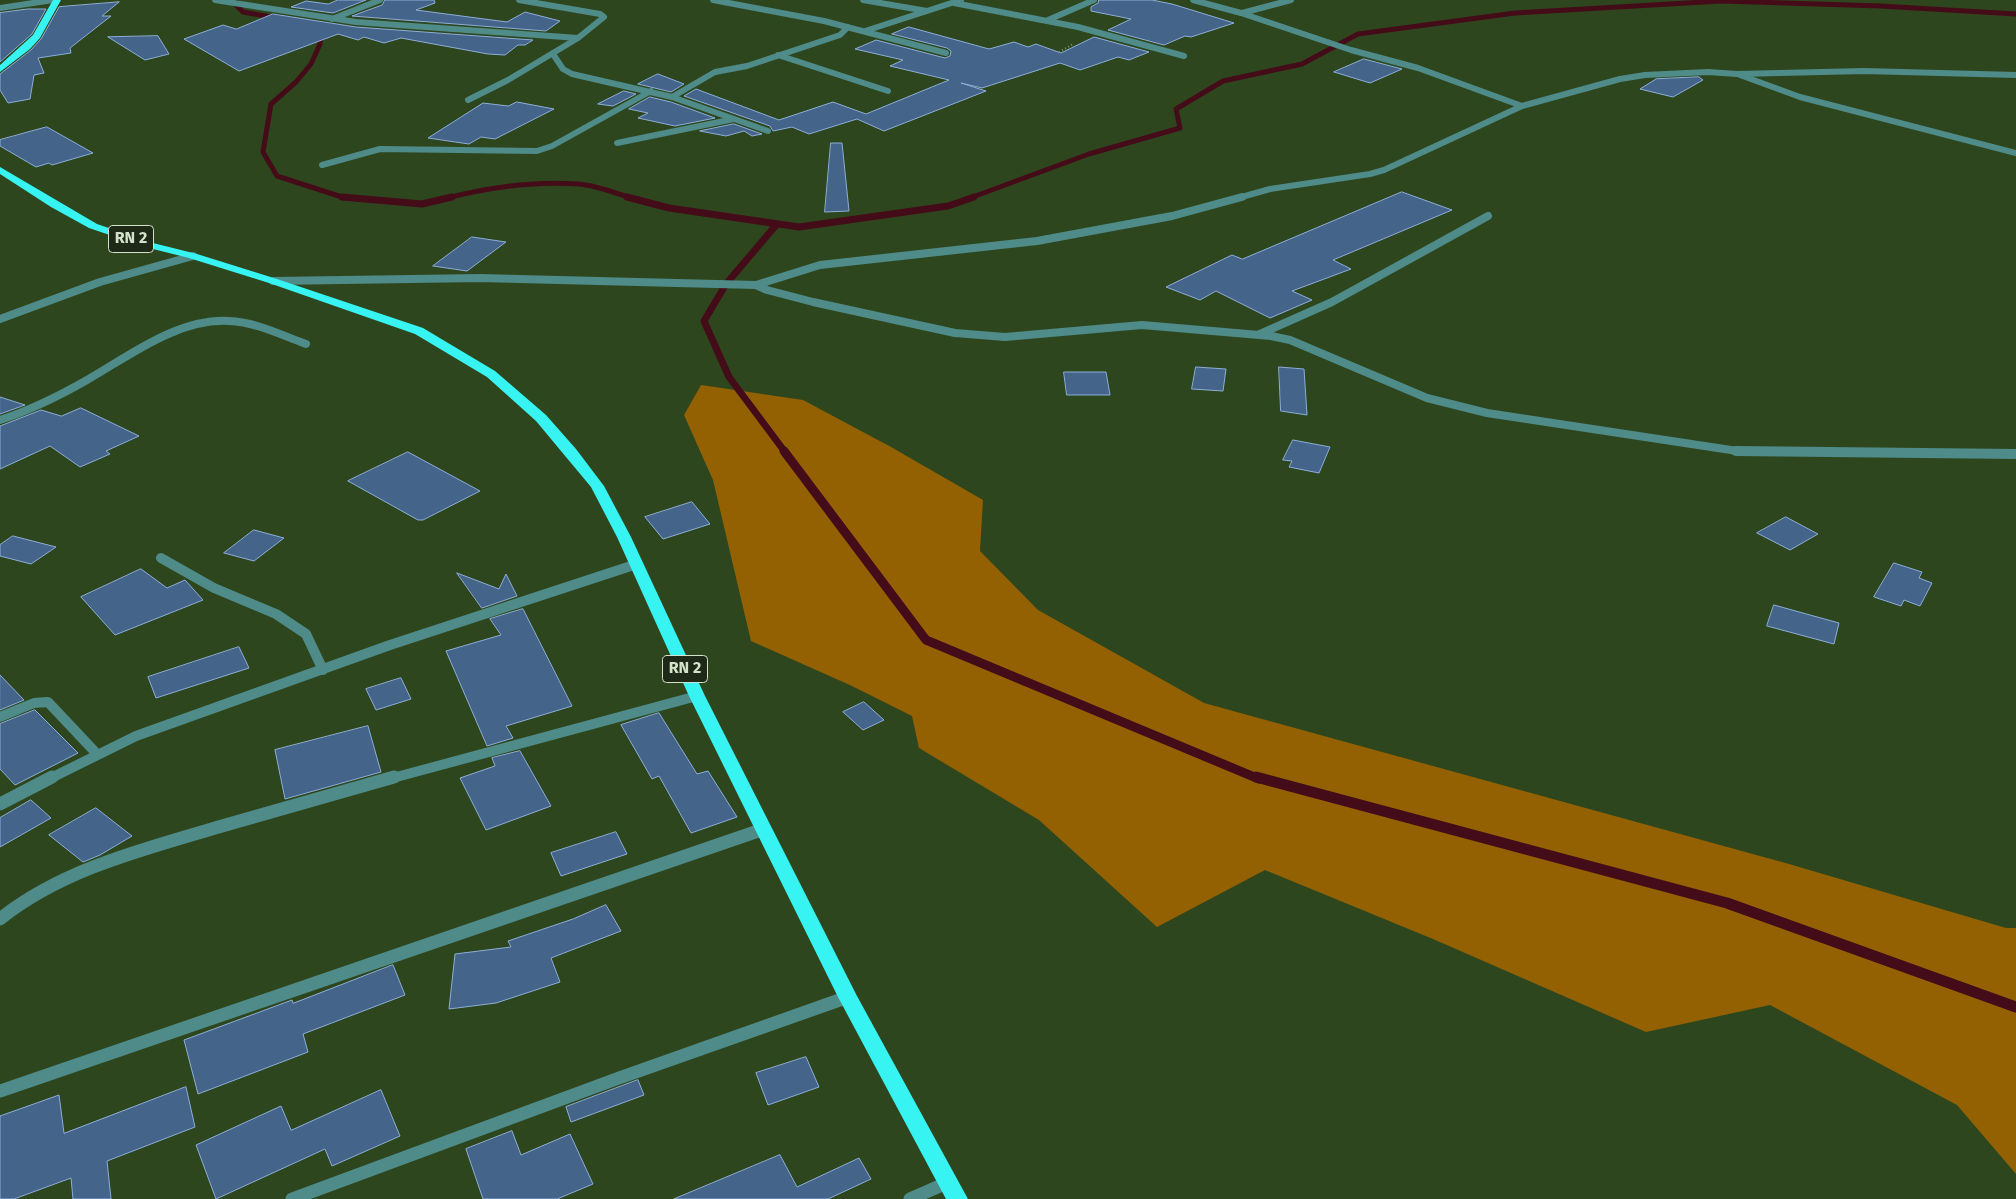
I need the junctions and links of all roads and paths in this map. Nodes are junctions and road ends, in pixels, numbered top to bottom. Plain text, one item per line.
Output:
1 (53, 0) edge
2 (57, 0) edge
3 (215, 0) edge
4 (380, 0) edge
5 (519, 0) edge
6 (713, 0) edge
7 (722, 0) edge
8 (863, 0) edge
9 (962, 0) edge
10 (1094, 0) edge
11 (1193, 0) edge
12 (1291, 0) edge
13 (540, 2) edge
14 (954, 3) junction
15 (0, 8) edge
16 (930, 11) junction
17 (1241, 13) junction
18 (331, 20) junction
19 (1048, 20) junction
20 (848, 27) junction
21 (863, 31) junction
22 (578, 38) junction
23 (946, 53) dead end
24 (553, 54) junction
25 (778, 55) junction
26 (1184, 56) dead end
27 (0, 68) edge
28 (1737, 74) junction
29 (2016, 75) edge
30 (651, 91) junction
31 (888, 91) dead end
32 (672, 97) junction
33 (468, 100) dead end
34 (1522, 106) junction
35 (734, 119) junction
36 (768, 131) dead end
37 (617, 143) dead end
38 (2016, 153) edge
39 (322, 165) dead end
40 (0, 170) edge
41 (1488, 216) dead end
42 (193, 256) junction
43 (274, 281) junction
44 (756, 285) junction
45 (0, 319) edge
46 (1259, 334) junction
47 (306, 344) dead end
48 (0, 420) edge
49 (2016, 454) edge
50 (161, 558) dead end
51 (637, 564) junction
52 (324, 670) junction
53 (697, 696) junction
54 (0, 718) edge
55 (97, 754) junction
56 (0, 804) edge
57 (764, 829) junction
58 (0, 919) edge
59 (848, 998) junction
60 (0, 1091) edge
61 (949, 1182) junction
62 (292, 1199) edge
63 (910, 1199) edge
64 (957, 1199) edge

1 - 15 street
2 - 27 highway
3 - 18 street
4 - 18 street
5 - 13 street
6 - 7 street
7 - 20 street
8 - 16 street
9 - 14 street
10 - 19 street
11 - 17 street
12 - 17 street
13 - 22 street
14 - 16 street
14 - 19 street
16 - 21 street
17 - 34 street
18 - 22 street
19 - 26 street
20 - 21 street
20 - 25 street
21 - 23 street
22 - 24 street
24 - 30 street
24 - 33 street
25 - 31 street
25 - 32 street
28 - 29 street
28 - 34 street
28 - 38 street
30 - 32 street
30 - 39 street
32 - 35 street
34 - 44 street
35 - 36 street
35 - 37 street
40 - 42 highway, RN 2
41 - 46 street
42 - 43 highway, RN 2
42 - 45 street
43 - 44 street
43 - 51 highway, RN 2
44 - 46 street
46 - 49 street
47 - 48 street
50 - 52 street
51 - 52 street
51 - 53 highway, RN 2
52 - 55 street
53 - 57 highway, RN 2
53 - 58 street
54 - 55 street
55 - 56 street
57 - 59 highway, RN 2
57 - 60 street
59 - 61 highway, RN 2
59 - 62 street
61 - 63 street
61 - 64 highway, RN 2

